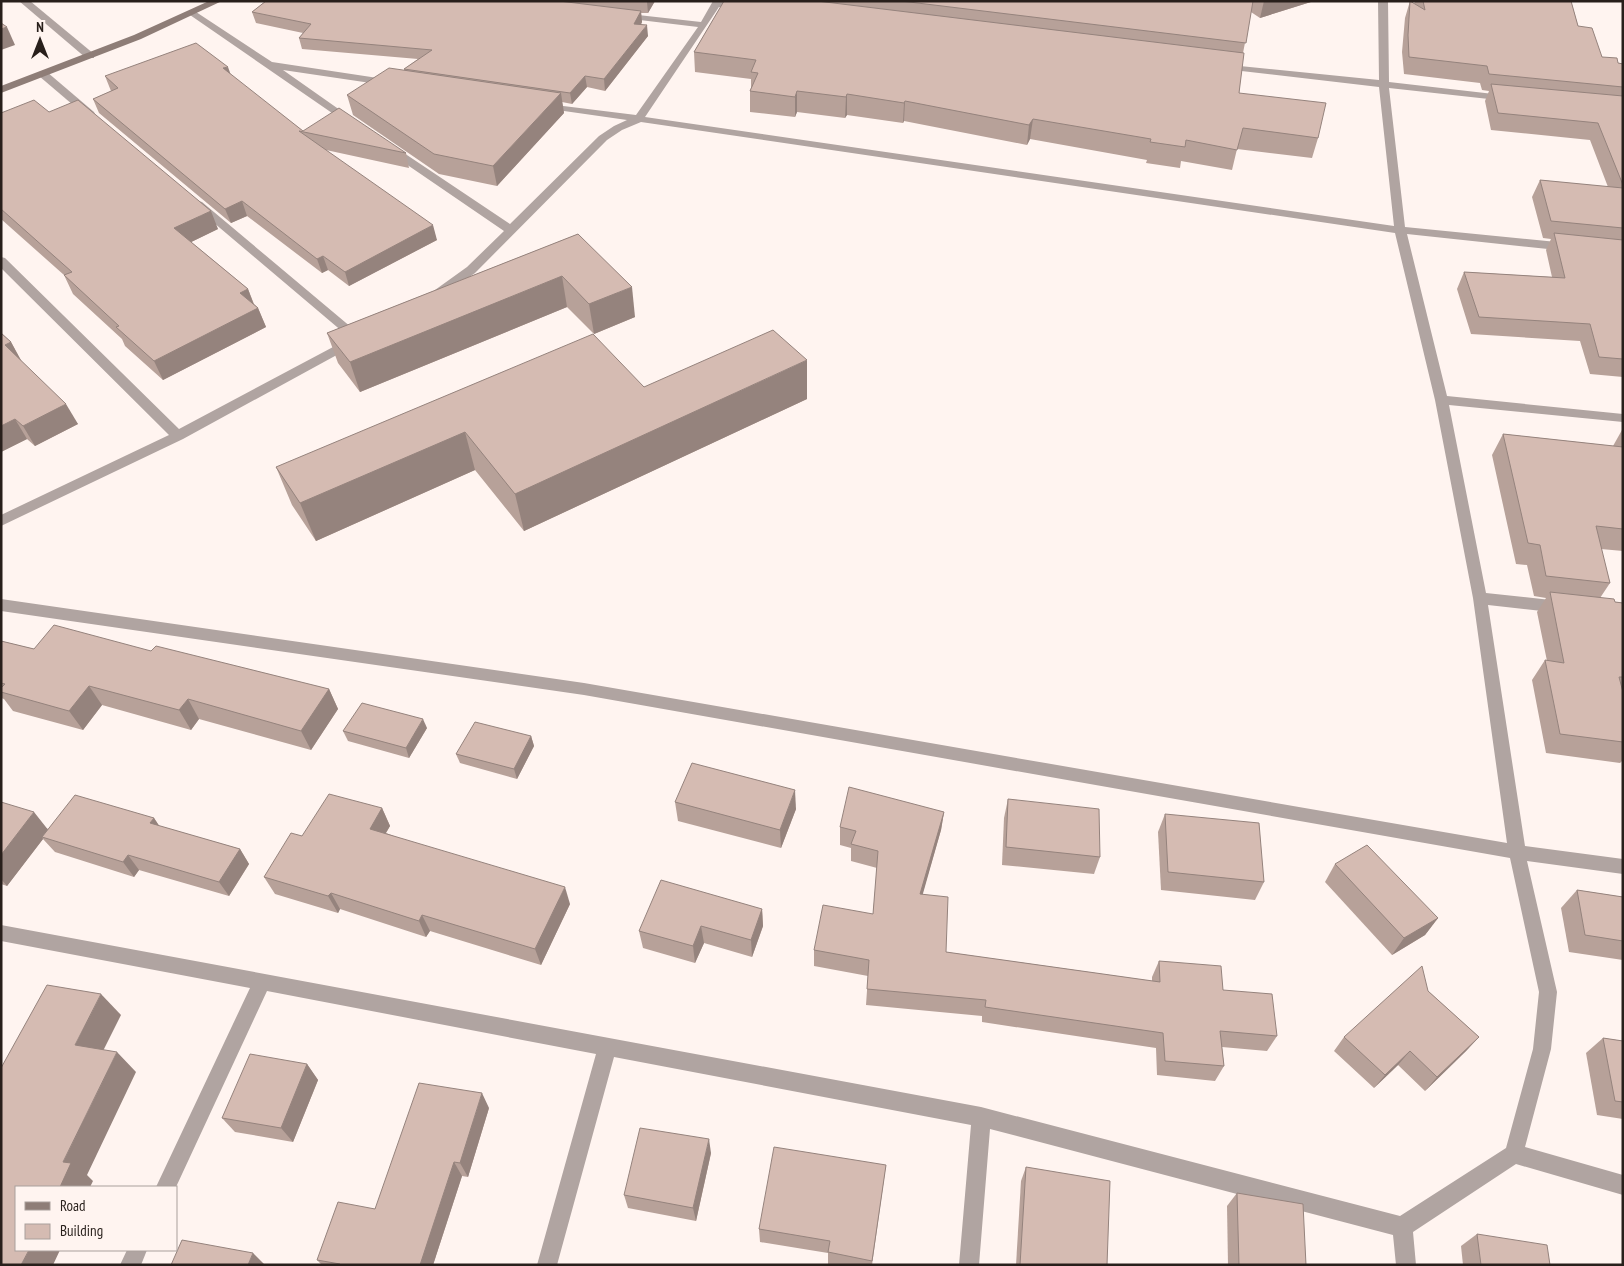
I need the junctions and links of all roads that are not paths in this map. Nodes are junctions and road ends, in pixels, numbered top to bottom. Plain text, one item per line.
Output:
1 (24, 1) edge
2 (217, 1) edge
3 (1383, 1) edge
4 (717, 3) edge
5 (755, 9) edge
6 (193, 13) junction
7 (616, 14) edge
8 (704, 25) junction
9 (90, 56) junction
10 (269, 65) junction
11 (1217, 65) edge
12 (43, 74) junction
13 (405, 85) edge
14 (1384, 86) junction
15 (1, 90) edge
16 (1513, 98) edge
17 (531, 104) edge
18 (638, 120) junction
19 (103, 124) edge
20 (358, 126) edge
21 (382, 142) edge
22 (185, 194) edge
23 (1400, 230) junction
24 (512, 231) junction
25 (1574, 248) edge
26 (1, 261) edge
27 (426, 301) edge
28 (1441, 400) junction
29 (1623, 418) edge
30 (178, 436) junction
31 (1, 522) edge
32 (1480, 598) junction
33 (1, 605) edge
34 (1575, 609) edge
35 (1516, 852) junction
36 (1623, 867) edge
37 (1, 933) edge
38 (262, 982) junction
39 (608, 1046) junction
40 (981, 1117) junction
41 (1514, 1154) junction
42 (1623, 1185) edge
43 (166, 1186) edge
44 (1402, 1227) junction
45 (137, 1251) edge
46 (130, 1265) edge
47 (547, 1265) edge
48 (969, 1265) edge
49 (1406, 1265) edge

1 - 9 street
2 - 6 street
3 - 14 street
4 - 5 street
4 - 8 street
6 - 9 street
6 - 10 street
7 - 8 street
8 - 18 street
9 - 12 street
10 - 13 street
10 - 20 street
11 - 14 street
12 - 15 street
12 - 19 street
14 - 16 street
14 - 23 street
17 - 18 street
18 - 23 street
18 - 24 street
21 - 24 street
22 - 30 street
23 - 25 street
23 - 28 street
24 - 27 street
26 - 30 street
28 - 29 street
28 - 32 street
30 - 31 street
32 - 34 street
32 - 35 street
33 - 35 street
35 - 36 street
35 - 41 street
37 - 38 street
38 - 39 street
38 - 43 street
39 - 40 street
39 - 47 street
40 - 44 street
40 - 48 street
41 - 42 street
41 - 44 street
44 - 49 street
45 - 46 street

